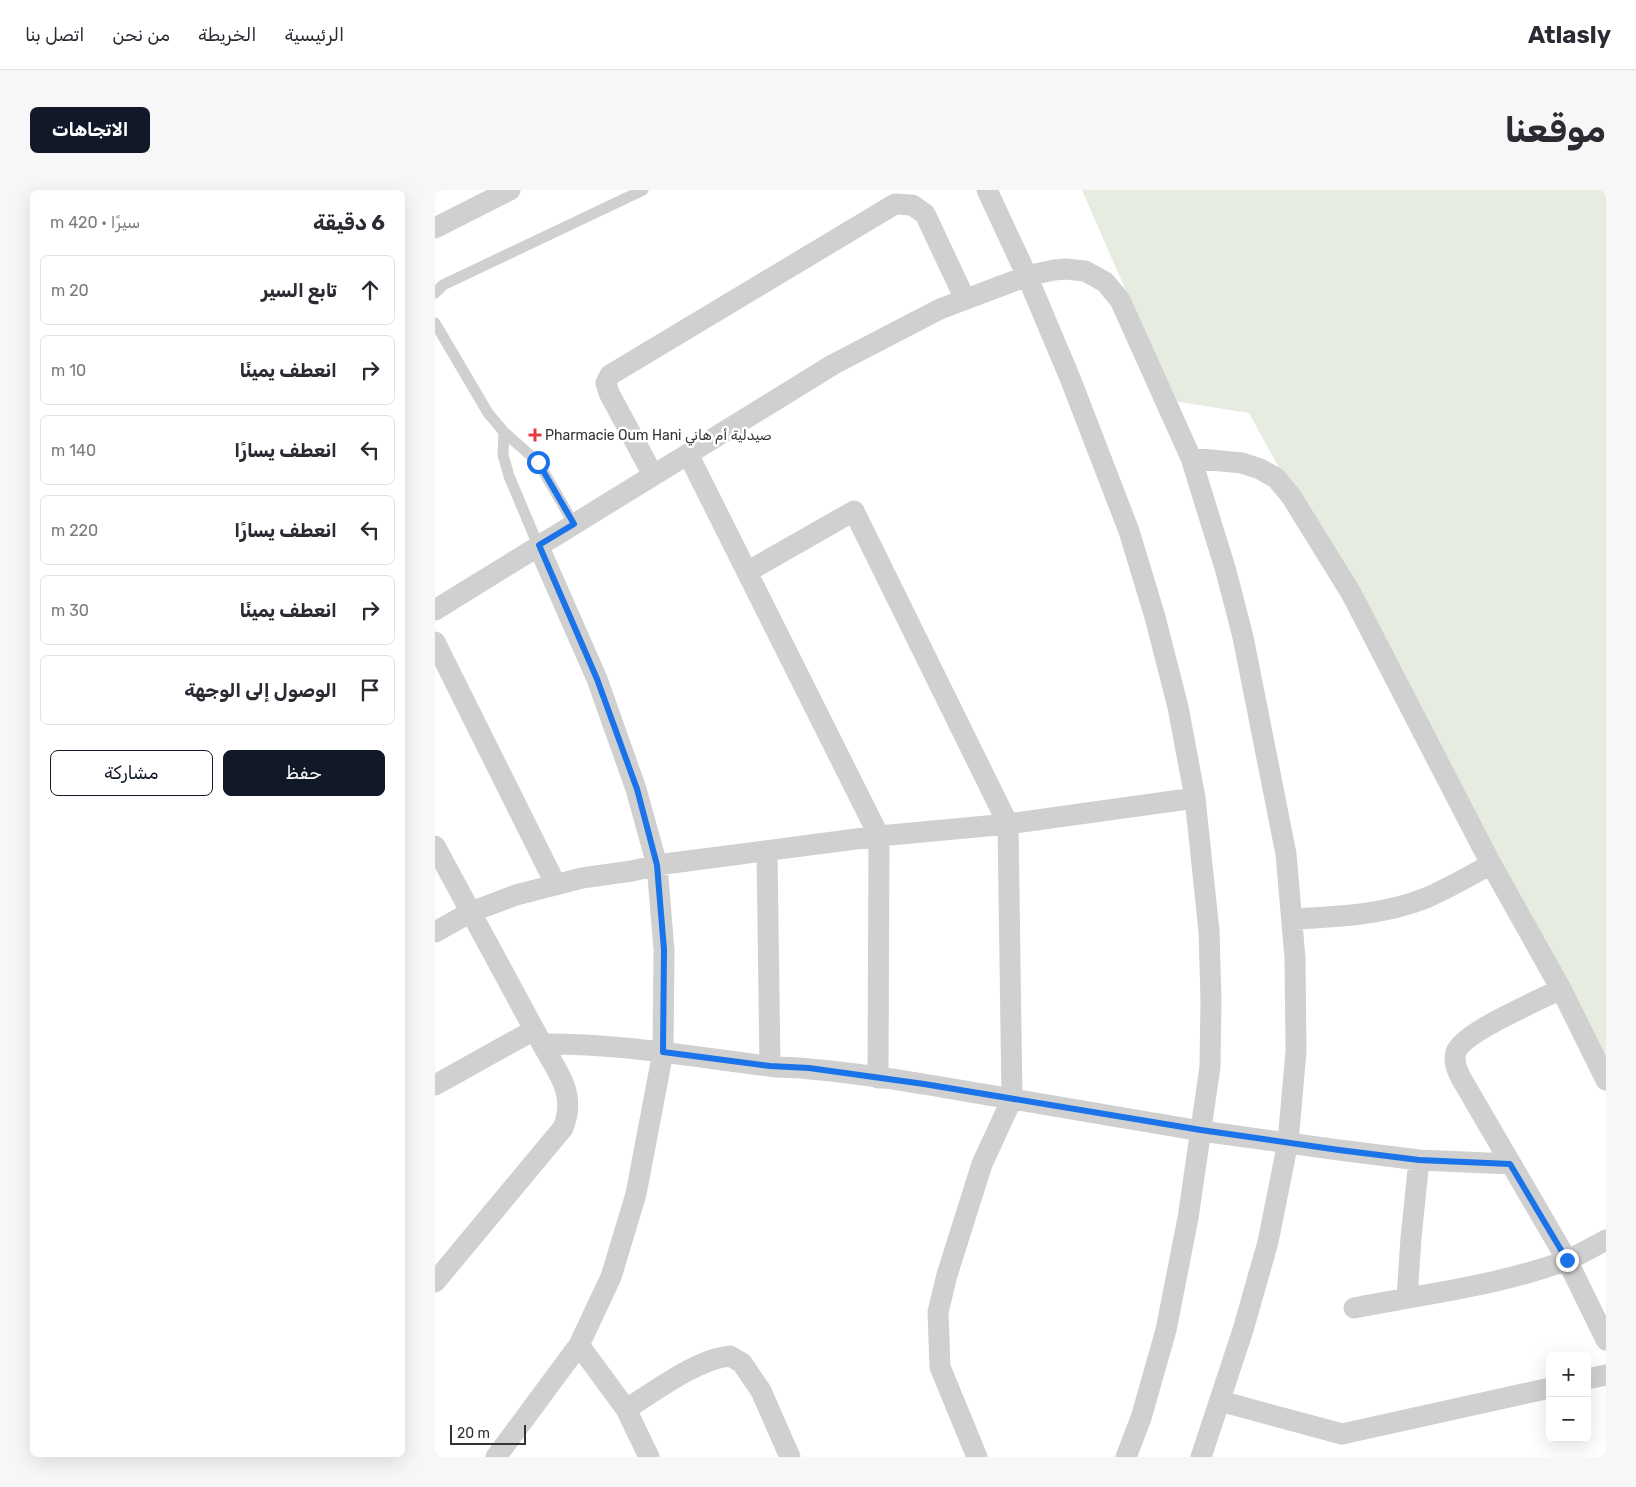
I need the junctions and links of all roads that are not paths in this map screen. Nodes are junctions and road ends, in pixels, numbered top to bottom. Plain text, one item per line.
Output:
1 (510, 190) edge
2 (643, 190) edge
3 (987, 190) edge
4 (435, 228) edge
5 (1027, 276) junction
6 (435, 293) edge
7 (965, 299) junction
8 (435, 323) edge
9 (504, 432) junction
10 (688, 454) junction
11 (1191, 458) junction
12 (653, 475) junction
13 (574, 524) junction
14 (539, 545) junction
15 (747, 572) junction
16 (435, 610) edge
17 (435, 642) edge
18 (1195, 798) junction
19 (1008, 824) junction
20 (879, 836) junction
21 (435, 846) edge
22 (767, 852) junction
23 (1491, 864) junction
24 (657, 865) junction
25 (555, 885) junction
26 (471, 912) junction
27 (1292, 919) junction
28 (435, 932) edge
29 (1561, 990) junction
30 (538, 1037) junction
31 (663, 1052) junction
32 (770, 1066) junction
33 (878, 1078) junction
34 (1606, 1080) edge
35 (435, 1085) edge
36 (1012, 1099) junction
37 (1201, 1130) junction
38 (1288, 1142) junction
39 (1419, 1160) junction
40 (1510, 1164) junction
41 (1606, 1240) edge
42 (1567, 1260) junction
43 (435, 1282) edge
44 (1407, 1298) junction
45 (1354, 1308) dead end
46 (1606, 1340) edge
47 (579, 1345) junction
48 (1606, 1375) edge
49 (1591, 1379) edge
50 (1546, 1389) edge
51 (1220, 1400) junction
52 (626, 1409) junction
53 (496, 1457) edge
54 (649, 1457) edge
55 (790, 1457) edge
56 (977, 1457) edge
57 (1126, 1457) edge
58 (1201, 1457) edge

1 - 4 street
2 - 6 lane
3 - 5 street
5 - 7 street
5 - 11 street
5 - 18 street
7 - 10 street
7 - 12 street
8 - 9 lane
9 - 13 lane
9 - 14 lane
10 - 12 street
10 - 15 street
11 - 23 street
11 - 27 street
12 - 13 street
13 - 14 street
14 - 16 street
14 - 24 street
15 - 19 street
15 - 20 street
17 - 25 street
18 - 19 street
18 - 37 street
19 - 20 street
19 - 36 street
20 - 22 street
20 - 33 street
21 - 26 street
22 - 24 street
22 - 32 street
23 - 27 street
23 - 29 street
24 - 25 street
24 - 31 street
25 - 26 street
26 - 28 street
26 - 30 street
27 - 38 street
29 - 34 street
29 - 40 street
30 - 31 street
30 - 35 street
30 - 43 street
31 - 32 street
31 - 47 street
32 - 33 street
33 - 36 street
36 - 37 street
36 - 56 street
37 - 38 street
37 - 57 street
38 - 39 street
38 - 51 street
39 - 40 street
39 - 44 street
40 - 42 street
41 - 42 street
42 - 44 street
42 - 46 street
44 - 45 street
47 - 52 street
47 - 53 street
48 - 49 street
50 - 51 street
51 - 58 street
52 - 54 street
52 - 55 street

